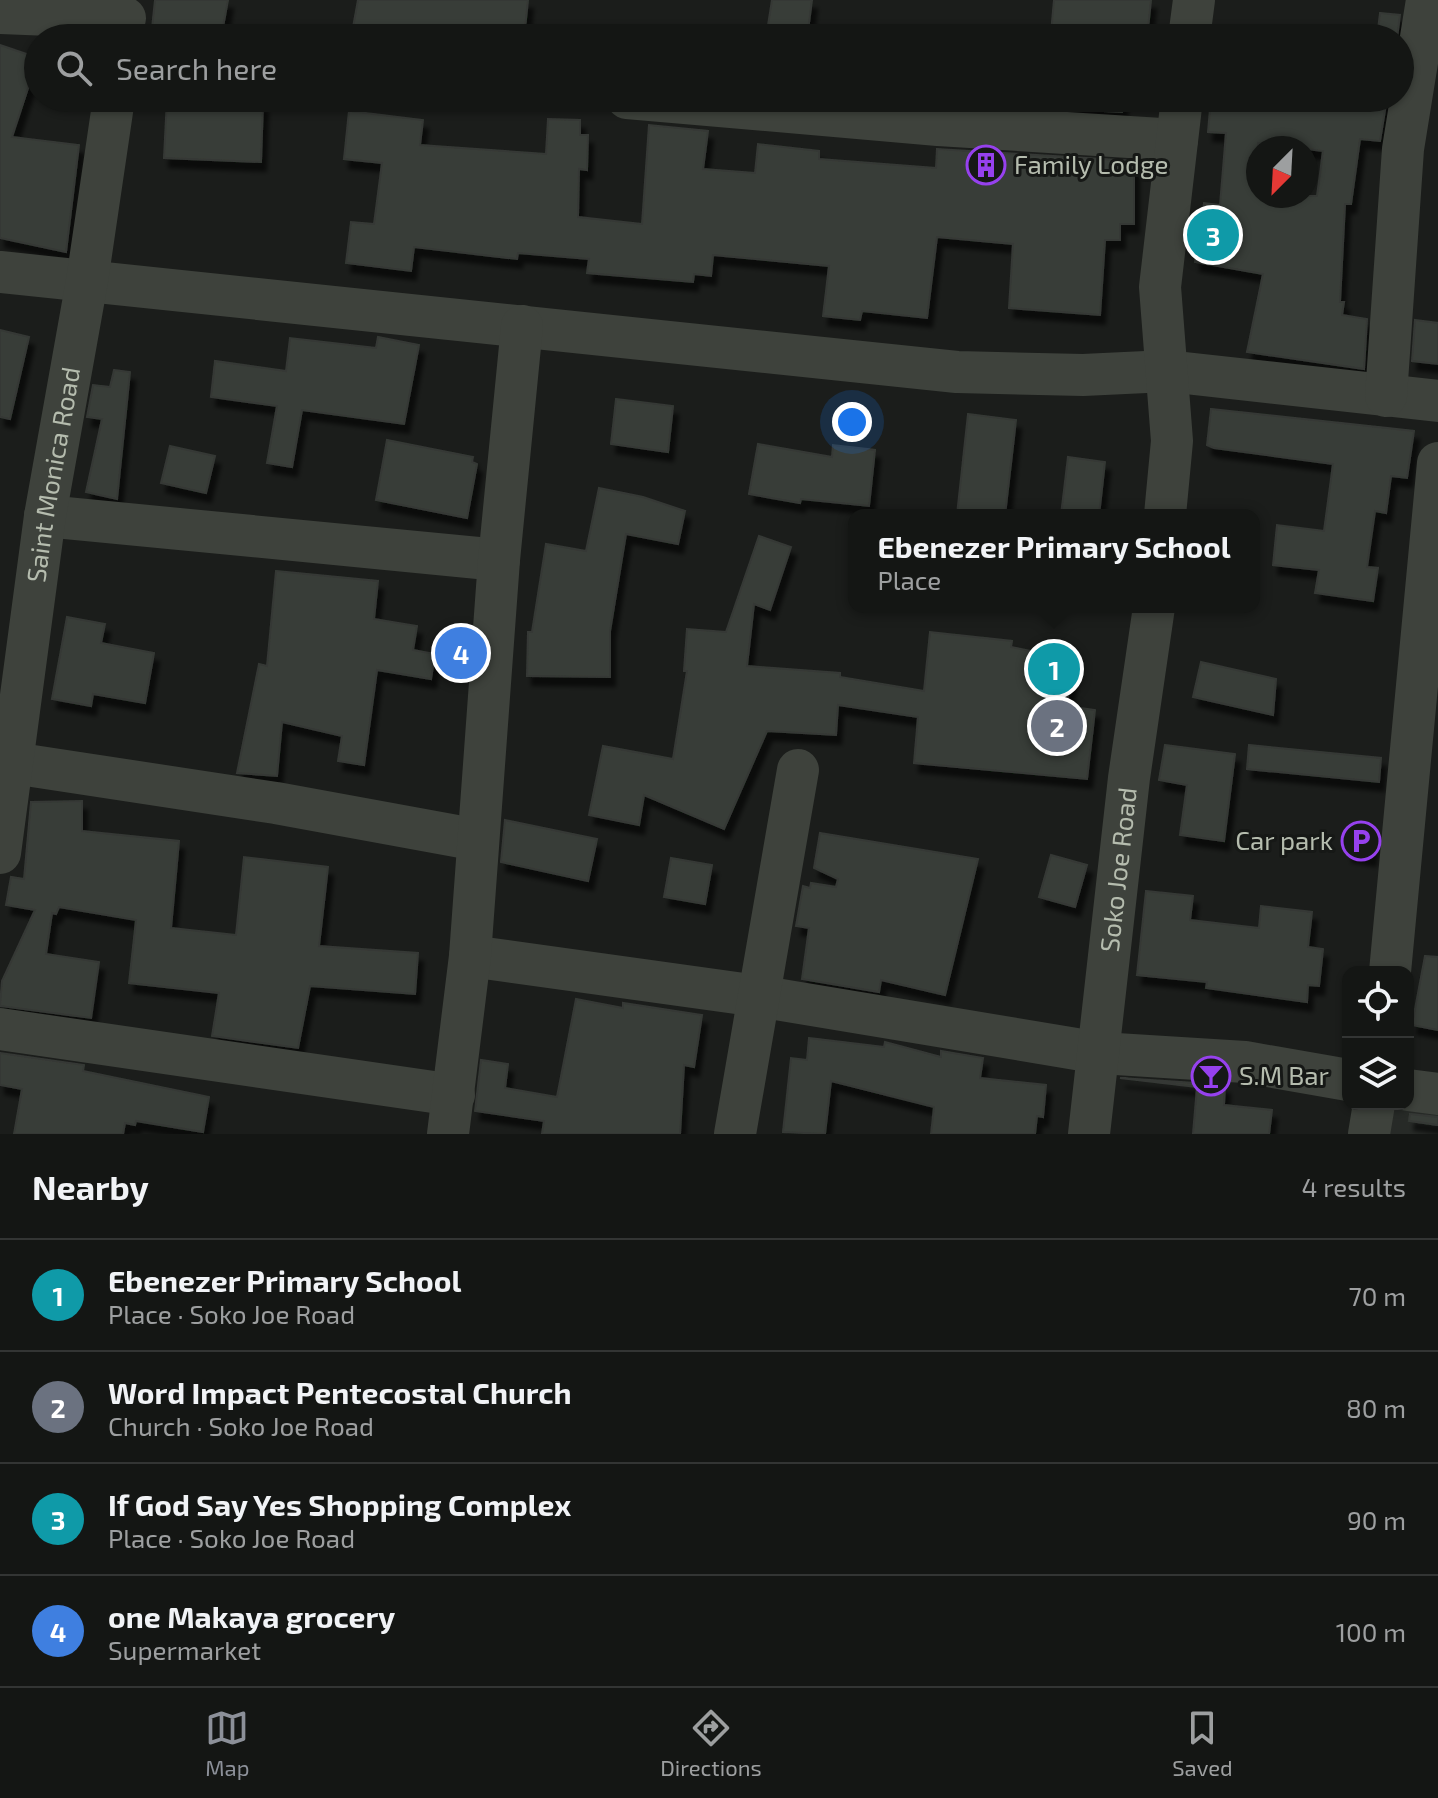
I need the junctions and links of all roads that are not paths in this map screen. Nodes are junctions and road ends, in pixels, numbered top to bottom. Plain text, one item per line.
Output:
1 (1194, 0) edge
2 (1427, 0) edge
3 (0, 13) edge
4 (125, 19) edge
5 (1191, 24) edge
6 (1414, 81) edge
7 (112, 112) edge
8 (788, 112) edge
9 (1180, 112) edge
10 (1409, 112) edge
11 (1177, 140) junction
12 (0, 272) edge
13 (87, 281) junction
14 (522, 326) junction
15 (1167, 371) junction
16 (1386, 396) junction
17 (1438, 401) edge
18 (1438, 463) edge
19 (1166, 509) edge
20 (45, 516) junction
21 (499, 560) junction
22 (1153, 613) edge
23 (13, 763) junction
24 (798, 770) dead end
25 (478, 840) junction
26 (0, 853) edge
27 (470, 956) junction
28 (1391, 966) edge
29 (758, 996) junction
30 (0, 1029) edge
31 (1100, 1053) junction
32 (1342, 1079) edge
33 (1414, 1091) edge
34 (1438, 1094) edge
35 (1373, 1110) edge
36 (451, 1114) edge
37 (735, 1134) edge
38 (1089, 1134) edge
39 (1369, 1134) edge

1 - 5 street
2 - 6 street
3 - 4 street
7 - 13 street, Saint Monica Road
8 - 11 street
9 - 11 street
10 - 16 street
11 - 15 street
12 - 13 street
13 - 14 street
13 - 20 street, Saint Monica Road
14 - 15 street
14 - 21 street
15 - 16 street
15 - 19 street
16 - 17 street
18 - 28 street
20 - 21 street
20 - 23 street, Saint Monica Road
21 - 25 street
22 - 31 street, Soko Joe Road
23 - 25 street
23 - 26 street, Saint Monica Road
24 - 29 street
25 - 27 street
27 - 29 street
27 - 36 street
29 - 31 street
29 - 37 street
30 - 36 street
31 - 32 street
31 - 38 street, Soko Joe Road
33 - 34 street
35 - 39 street

